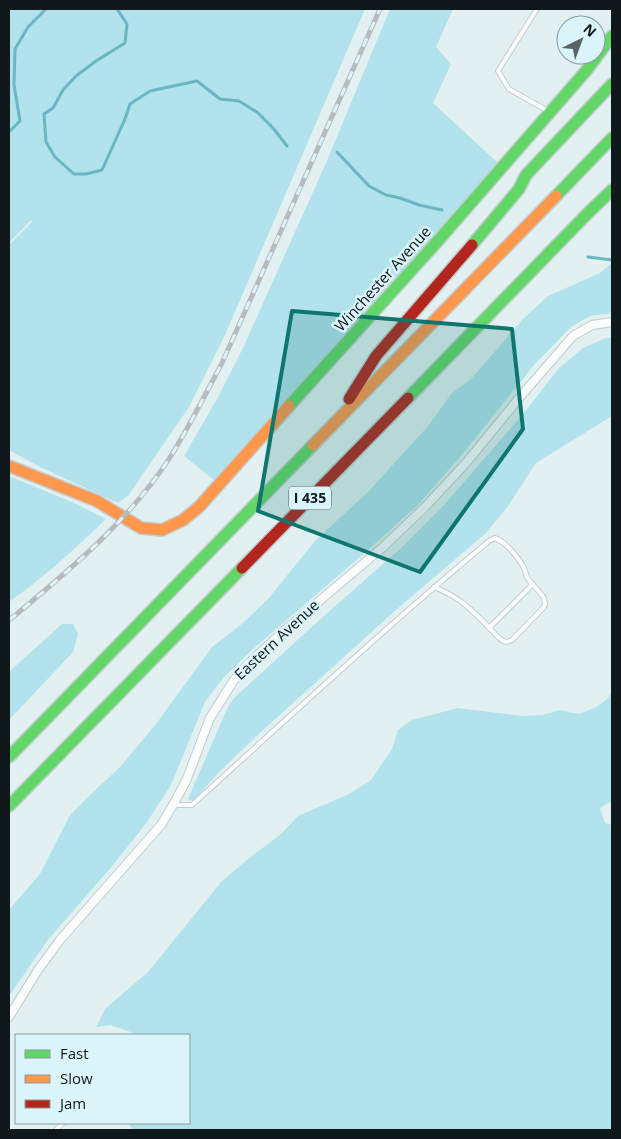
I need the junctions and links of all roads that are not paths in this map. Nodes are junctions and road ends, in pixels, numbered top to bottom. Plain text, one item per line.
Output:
1 (537, 9) edge
2 (612, 36) edge
3 (612, 84) edge
4 (612, 96) edge
5 (550, 112) junction
6 (612, 138) edge
7 (519, 189) junction
8 (612, 190) edge
9 (612, 322) edge
10 (334, 423) junction
11 (9, 466) edge
12 (533, 584) junction
13 (434, 587) junction
14 (489, 628) junction
15 (9, 756) edge
16 (173, 805) junction
17 (9, 806) edge
18 (9, 1018) edge

1 - 5 lane
2 - 5 main road, Winchester Avenue
3 - 7 main road
4 - 7 main road
5 - 11 main road, Winchester Avenue
6 - 10 main road, I 435
7 - 10 main road
8 - 17 main road, I 435
9 - 16 street, Eastern Avenue
10 - 15 main road, I 435
12 - 13 lane
12 - 14 lane
12 - 14 lane
13 - 14 lane
13 - 16 lane
16 - 18 street, Eastern Avenue

